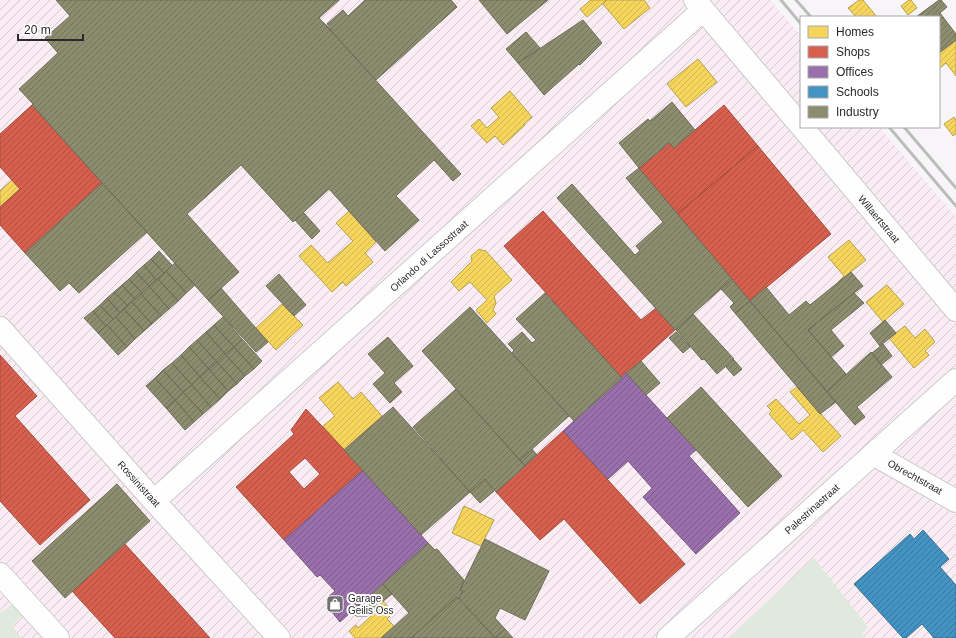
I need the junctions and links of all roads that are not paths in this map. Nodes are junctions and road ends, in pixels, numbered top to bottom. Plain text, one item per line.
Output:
1 (699, 5) edge
2 (800, 125) edge
3 (803, 128) edge
4 (956, 310) edge
5 (0, 328) edge
6 (956, 380) edge
7 (873, 454) junction
8 (956, 501) edge
9 (154, 502) junction
10 (0, 574) edge
11 (58, 638) edge
12 (279, 638) edge
13 (668, 638) edge

1 - 2 street, Willaertstraat
1 - 9 street, Orlando di Lassostraat
3 - 4 street, Willaertstraat
5 - 9 street, Rossinistraat
6 - 7 street, Palestrinastraat
7 - 8 street, Obrechtstraat
7 - 13 street, Palestrinastraat
9 - 12 street, Rossinistraat
10 - 11 street

